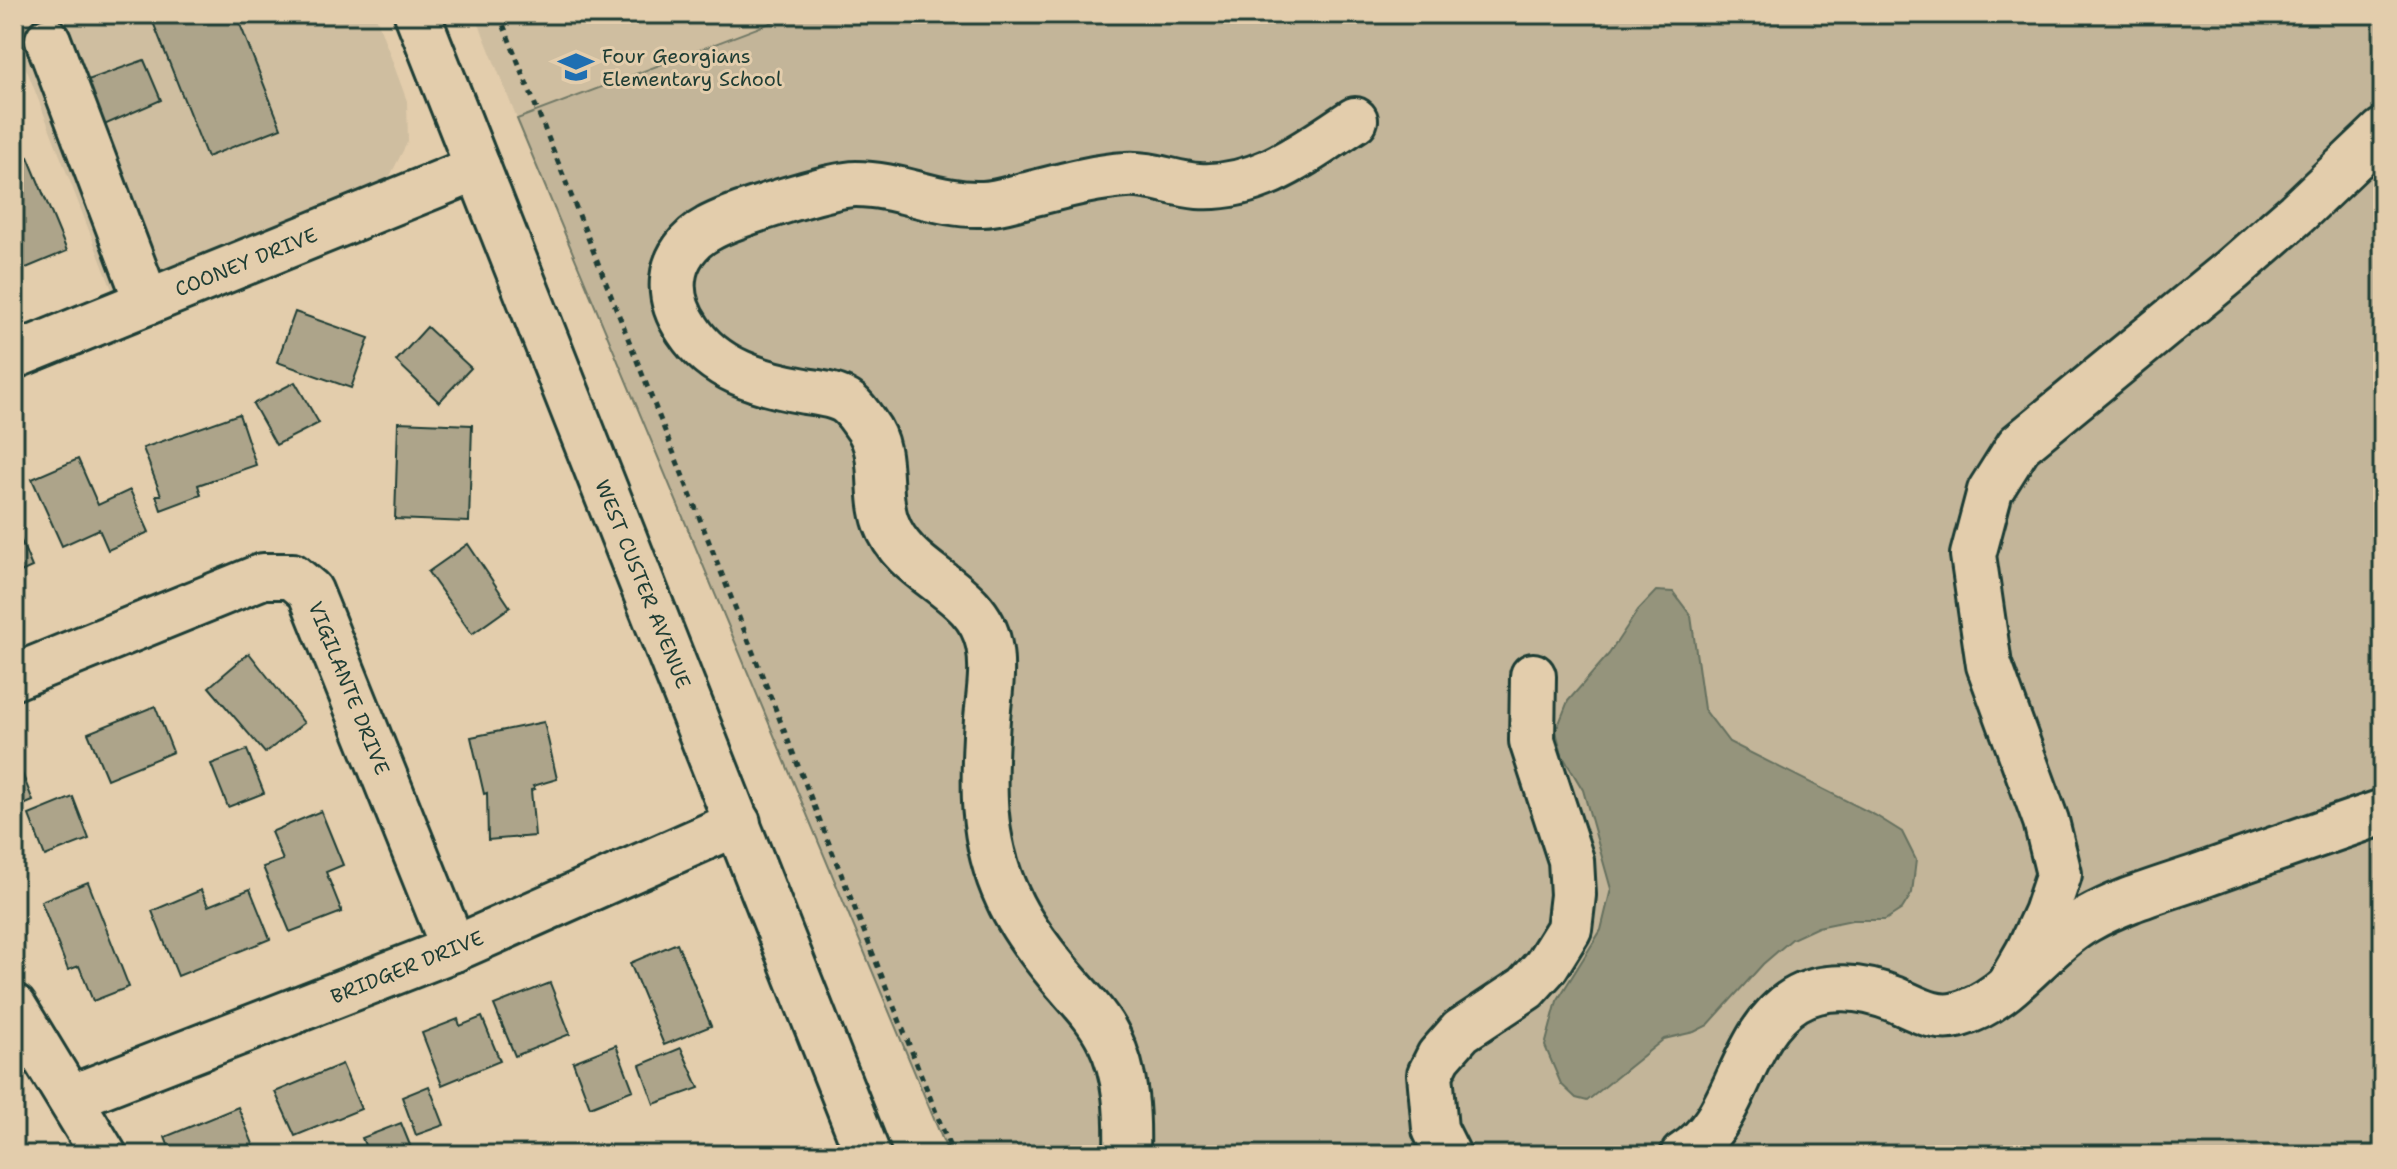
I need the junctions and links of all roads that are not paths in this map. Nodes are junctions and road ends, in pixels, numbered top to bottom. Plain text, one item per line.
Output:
1 (417, 14) edge
2 (48, 40) dead end
3 (1355, 120) dead end
4 (2383, 131) edge
5 (478, 168) junction
6 (147, 302) junction
7 (14, 356) edge
8 (1533, 676) dead end
9 (14, 677) edge
10 (2383, 812) edge
11 (738, 823) junction
12 (454, 949) junction
13 (2009, 985) junction
14 (14, 1007) edge
15 (70, 1098) junction
16 (104, 1155) edge
17 (868, 1155) edge
18 (1127, 1155) edge
19 (1448, 1155) edge
20 (1683, 1155) edge

1 - 5 street, WEST CUSTER AVENUE
2 - 6 street
3 - 18 street
4 - 13 street
5 - 6 street, COONEY DRIVE
5 - 11 street, WEST CUSTER AVENUE
6 - 7 street, COONEY DRIVE
8 - 19 street
9 - 12 street, VIGILANTE DRIVE
10 - 13 street
11 - 12 street, BRIDGER DRIVE
11 - 17 street, WEST CUSTER AVENUE
12 - 15 street, BRIDGER DRIVE
13 - 20 street
14 - 15 street
15 - 16 street

